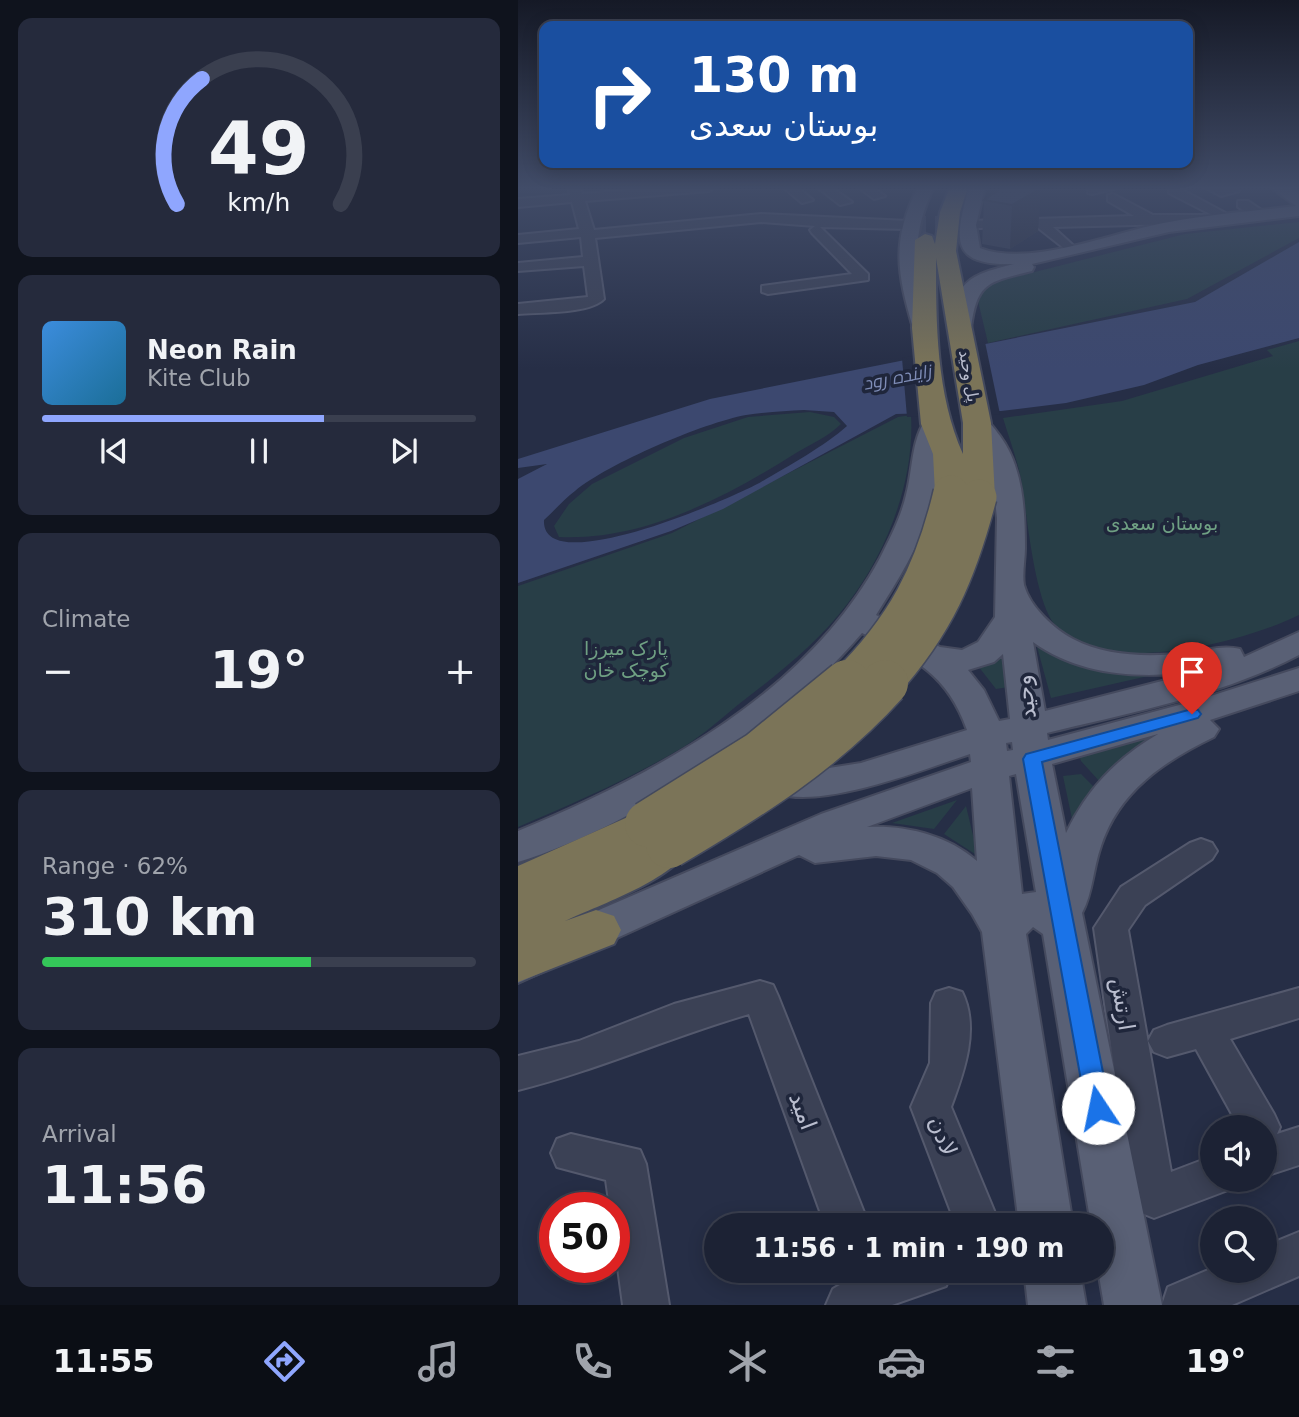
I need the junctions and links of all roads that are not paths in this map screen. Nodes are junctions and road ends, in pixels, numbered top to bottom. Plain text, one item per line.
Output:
1 (589, 248) edge
2 (835, 248) edge
3 (908, 248) edge
4 (923, 248) edge
5 (945, 248) edge
6 (965, 248) edge
7 (1075, 248) edge
8 (1094, 248) edge
9 (1070, 249) joint
10 (591, 261) junction
11 (1010, 264) junction
12 (518, 267) edge
13 (768, 289) dead end
14 (518, 309) edge
15 (925, 328) junction
16 (960, 328) junction
17 (935, 424) junction
18 (977, 424) junction
19 (965, 495) junction
20 (1010, 601) junction
21 (859, 619) junction
22 (1299, 630) edge
23 (1299, 642) edge
24 (933, 656) junction
25 (1299, 679) edge
26 (1299, 685) edge
27 (710, 746) junction
28 (1009, 747) junction
29 (791, 785) junction
30 (659, 834) junction
31 (518, 847) edge
32 (1200, 851) dead end
33 (760, 855) junction
34 (518, 886) edge
35 (518, 920) edge
36 (1062, 926) junction
37 (596, 930) joint
38 (1004, 930) junction
39 (518, 963) edge
40 (949, 1003) dead end
41 (1298, 1003) edge
42 (1205, 1030) junction
43 (1167, 1041) dead end
44 (518, 1073) edge
45 (1256, 1115) edge
46 (571, 1153) dead end
47 (1200, 1181) edge
48 (1154, 1198) joint
49 (842, 1213) edge
50 (973, 1213) edge
51 (1044, 1213) edge
52 (1299, 1254) edge
53 (1277, 1264) edge
54 (883, 1283) edge
55 (1232, 1283) edge
56 (861, 1289) edge
57 (1184, 1303) edge
58 (646, 1305) edge
59 (1133, 1305) edge

1 - 10 street
2 - 13 street
3 - 15 main road
4 - 15 highway, پل وحید
5 - 16 highway, پل وحید
6 - 11 main road
7 - 9 main road
8 - 11 main road
9 - 11 main road
10 - 12 street
10 - 14 street
11 - 16 main road
15 - 17 highway, پل وحید
16 - 18 highway, پل وحید
17 - 19 highway, پل وحید
17 - 21 main road
18 - 19 highway, پل وحید
18 - 20 main road
19 - 30 highway, bridge
20 - 22 main road
20 - 24 main road
20 - 28 main road, وحید
21 - 24 main road, وحید
21 - 27 main road
23 - 28 main road
24 - 28 main road, وحید
25 - 28 main road
26 - 36 main road
27 - 29 main road
27 - 31 main road
28 - 29 main road
28 - 33 main road
28 - 36 main road, وحید
28 - 38 main road, وحید
29 - 33 main road
30 - 34 highway
30 - 35 highway
32 - 48 street, ارتش
33 - 37 main road
33 - 38 main road
36 - 38 main road
36 - 59 main road, وحید
37 - 39 highway
38 - 51 main road, وحید
40 - 50 street, لادن
41 - 42 street
42 - 43 street
42 - 45 street
44 - 49 street, امید
46 - 58 street
47 - 48 street
52 - 53 street
54 - 56 street
55 - 57 street

